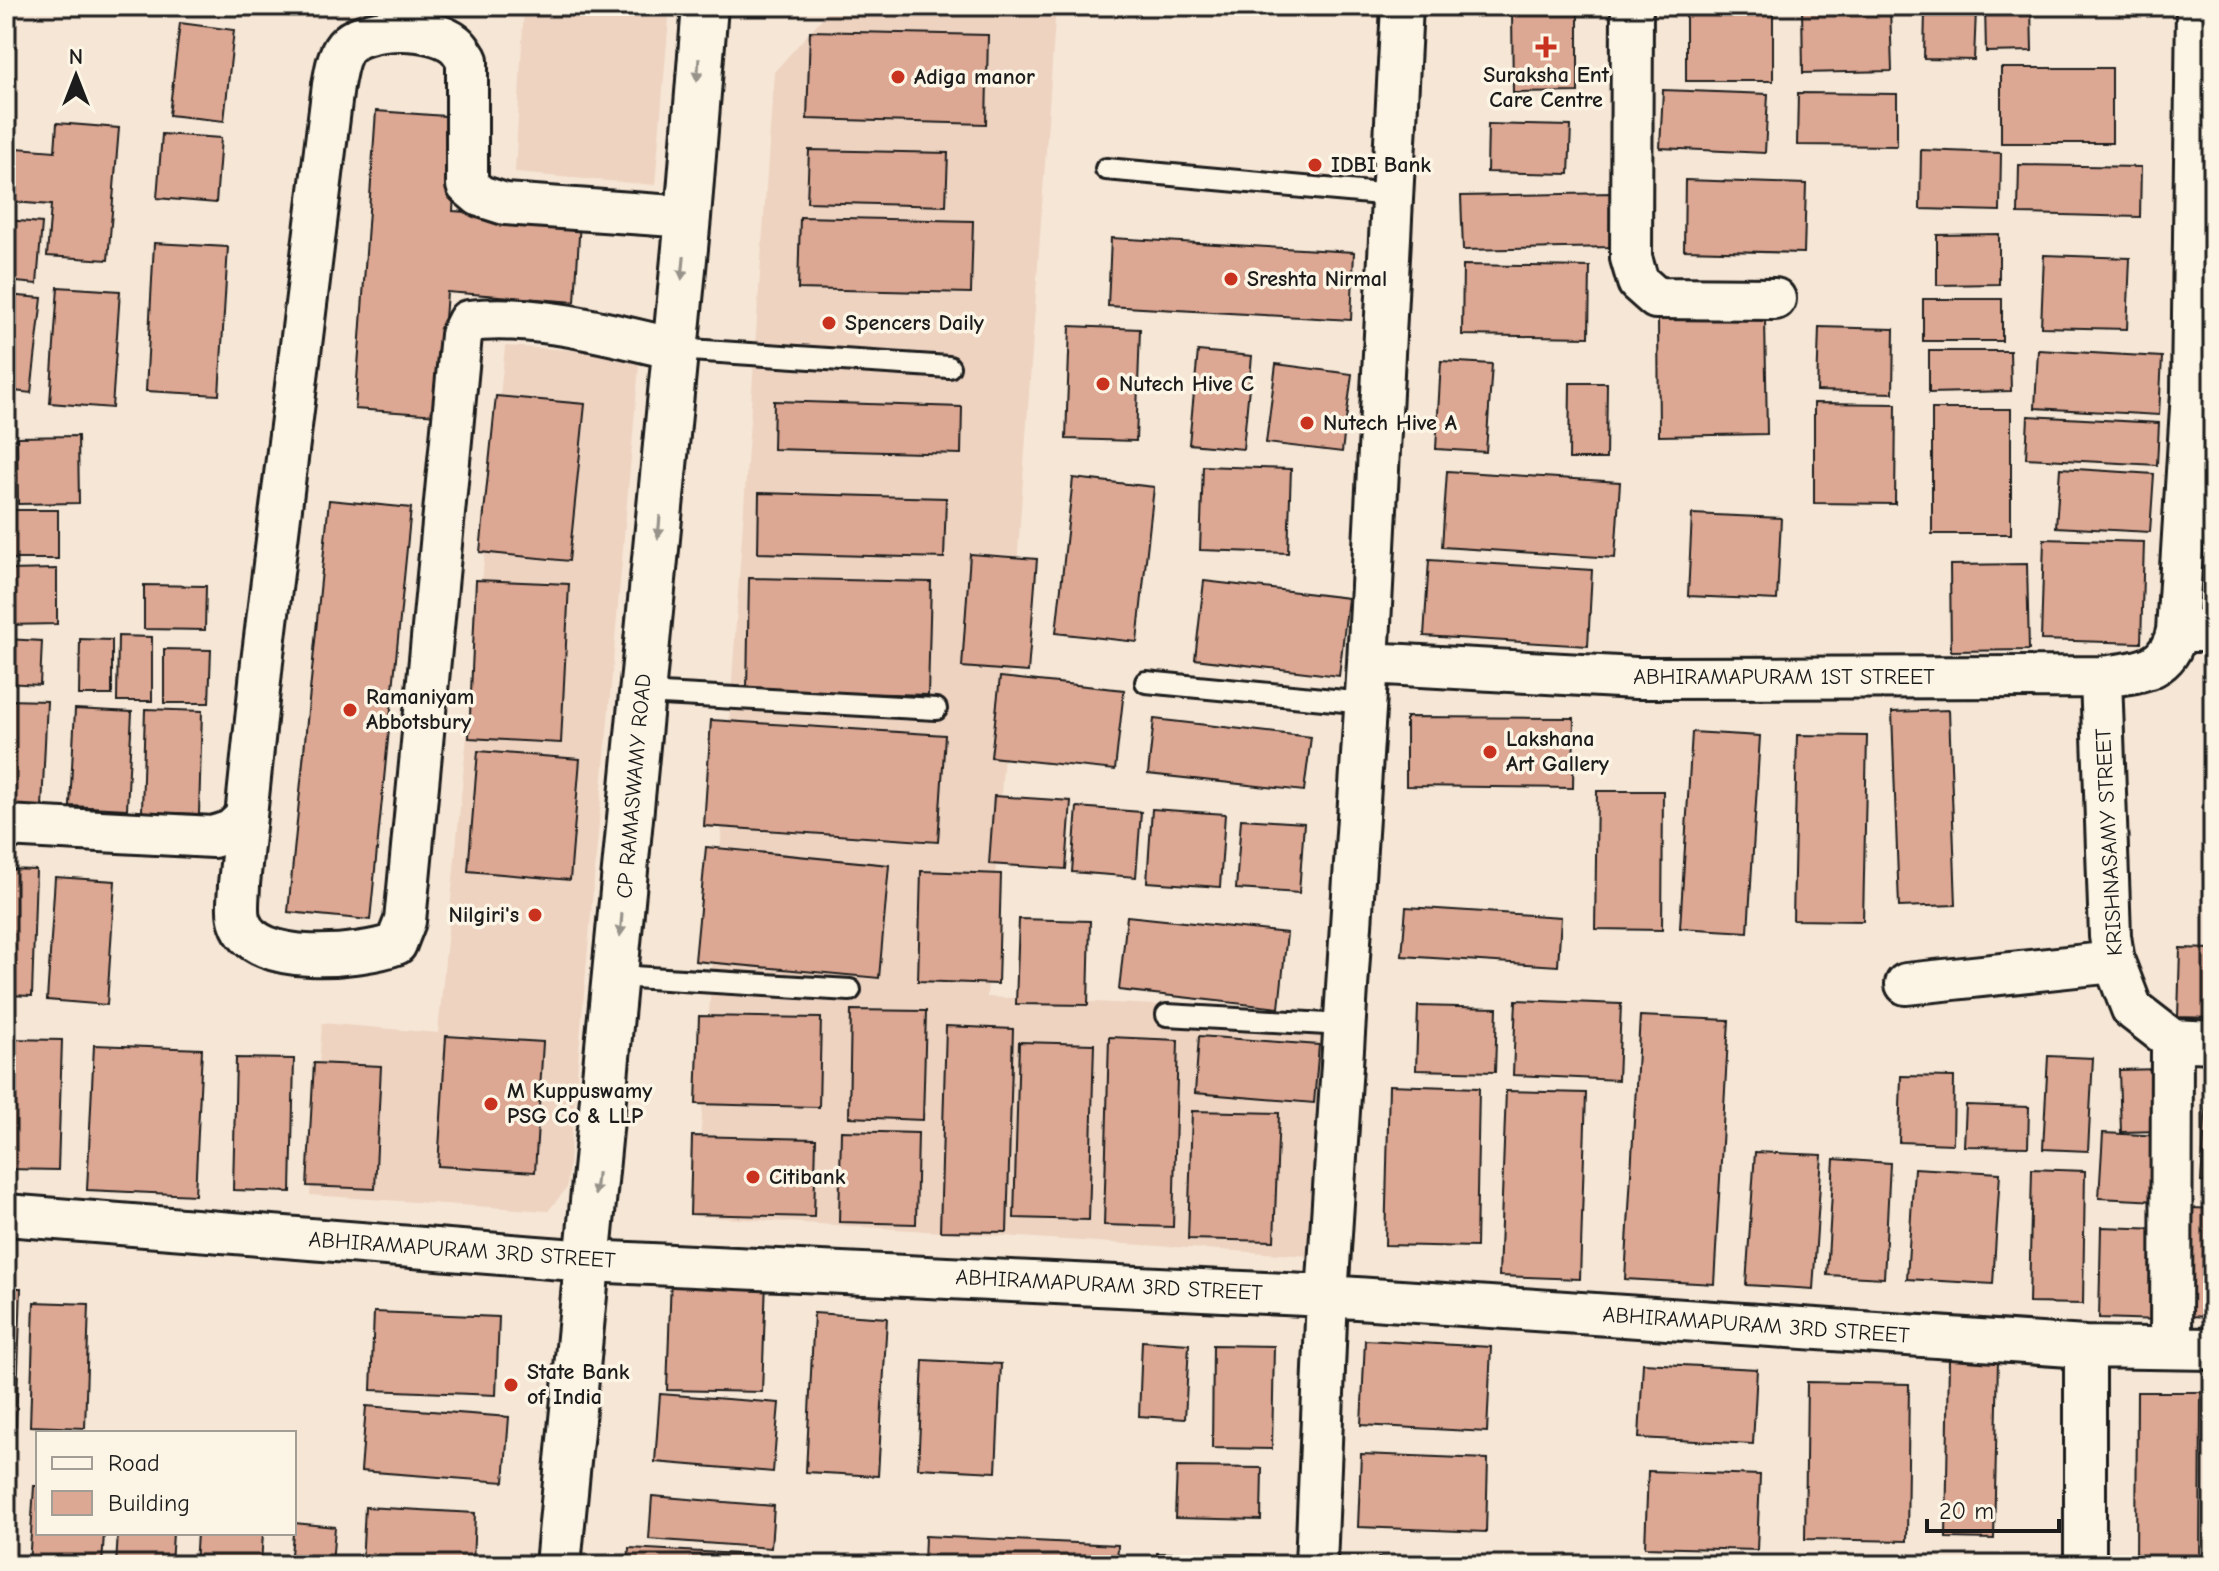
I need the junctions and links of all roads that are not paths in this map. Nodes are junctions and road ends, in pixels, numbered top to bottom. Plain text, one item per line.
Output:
1 (705, 6) edge
2 (1402, 6) edge
3 (1632, 6) edge
4 (2197, 6) edge
5 (1106, 169) dead end
6 (1392, 195) junction
7 (688, 217) junction
8 (1775, 299) dead end
9 (675, 349) junction
10 (949, 367) dead end
11 (2202, 392) edge
12 (2195, 631) edge
13 (1368, 663) junction
14 (2101, 677) junction
15 (1146, 682) dead end
16 (643, 693) junction
17 (1365, 703) junction
18 (936, 709) dead end
19 (246, 817) junction
20 (6, 826) edge
21 (2114, 962) junction
22 (616, 976) junction
23 (1906, 984) dead end
24 (850, 990) dead end
25 (1167, 1015) dead end
26 (1344, 1025) junction
27 (2172, 1040) junction
28 (2213, 1042) edge
29 (6, 1215) edge
30 (588, 1261) junction
31 (1327, 1296) junction
32 (2085, 1347) junction
33 (2171, 1348) junction
34 (2213, 1349) edge
35 (558, 1565) edge
36 (1316, 1565) edge
37 (2085, 1565) edge

1 -> 7 main road, CP RAMASWAMY ROAD
2 - 6 street
3 - 8 street
4 - 11 street
5 - 6 lane
6 - 13 street
7 -> 9 main road, CP RAMASWAMY ROAD
7 - 19 street
9 - 10 lane
9 -> 16 main road, CP RAMASWAMY ROAD
9 - 19 street
11 - 12 street
12 - 14 street, ABHIRAMAPURAM 1ST STREET
13 - 14 street, ABHIRAMAPURAM 1ST STREET
13 - 17 street
14 - 21 street, KRISHNASAMY STREET
15 - 17 lane
16 - 18 lane
16 -> 22 main road, CP RAMASWAMY ROAD
17 - 26 street
19 - 20 street
21 - 23 street
21 - 27 street, KRISHNASAMY STREET
22 - 24 lane
22 -> 30 main road, CP RAMASWAMY ROAD
25 - 26 lane
26 - 31 street
27 - 28 street
27 - 33 street
29 - 30 street, ABHIRAMAPURAM 3RD STREET
30 - 31 street, ABHIRAMAPURAM 3RD STREET
30 - 35 main road, CP RAMASWAMY ROAD
31 - 32 street, ABHIRAMAPURAM 3RD STREET
31 - 36 street
32 - 33 street, ABHIRAMAPURAM 3RD STREET
32 - 37 street
33 - 34 street, ABHIRAMAPURAM 3RD STREET

